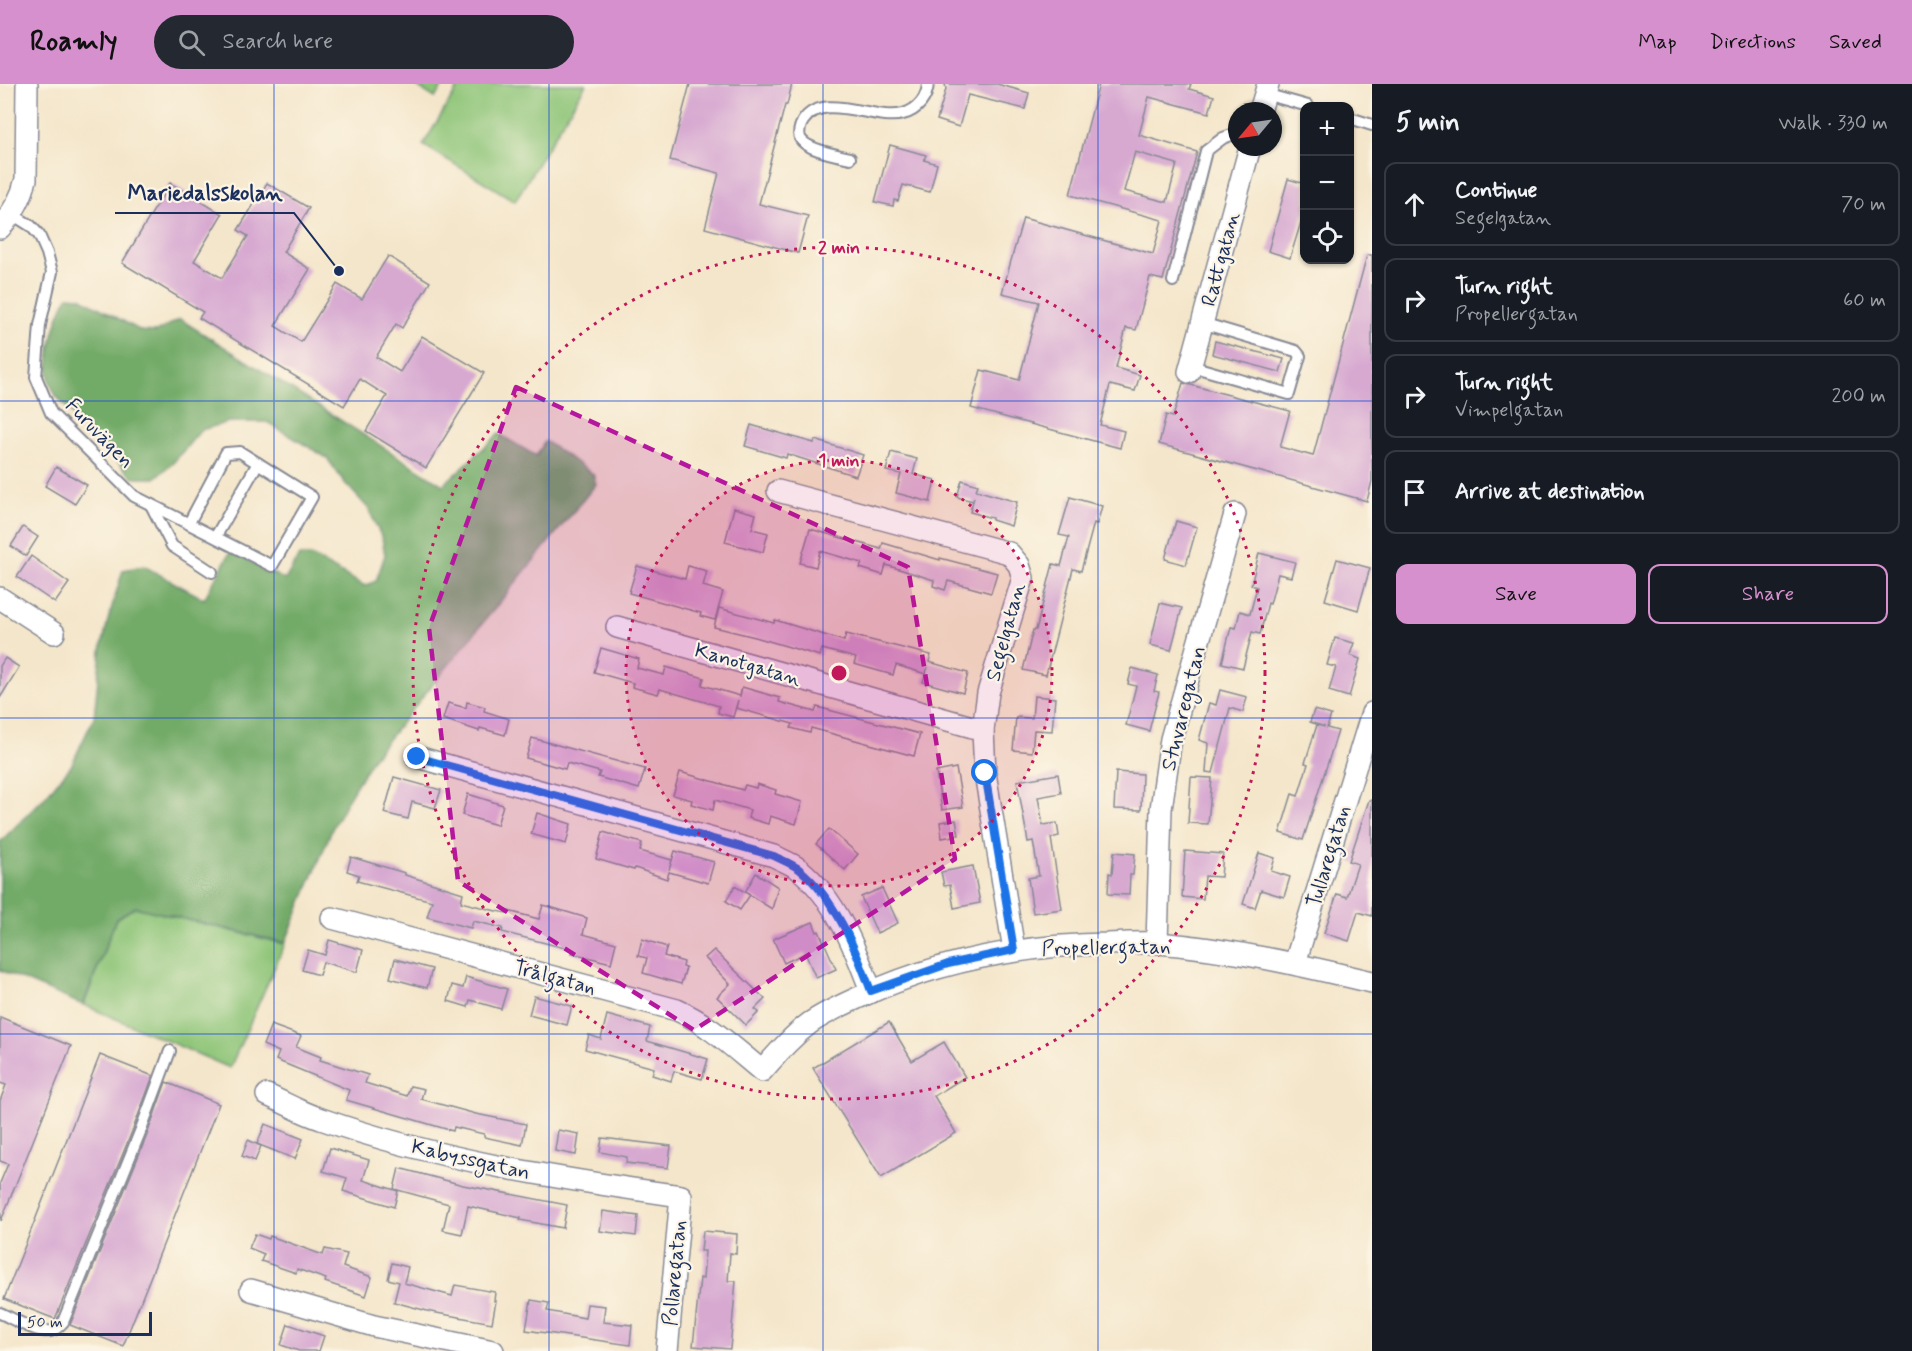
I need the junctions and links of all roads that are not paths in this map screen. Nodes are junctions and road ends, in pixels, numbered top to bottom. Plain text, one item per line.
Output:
1 (27, 84) edge
2 (928, 84) edge
3 (1264, 96) edge
4 (1300, 104) edge
5 (1354, 119) edge
6 (1372, 125) edge
7 (1228, 136) edge
8 (1248, 156) edge
9 (850, 158) dead end
10 (6, 221) edge
11 (1173, 281) dead end
12 (1202, 323) junction
13 (1190, 369) joint
14 (258, 463) junction
15 (778, 491) dead end
16 (151, 505) junction
17 (1235, 514) dead end
18 (189, 523) junction
19 (216, 536) junction
20 (212, 572) dead end
21 (0, 598) edge
22 (617, 627) dead end
23 (54, 633) dead end
24 (1372, 713) edge
25 (983, 730) junction
26 (417, 757) dead end
27 (332, 918) dead end
28 (1157, 943) junction
29 (1014, 950) junction
30 (1296, 963) junction
31 (1372, 982) edge
32 (871, 991) junction
33 (170, 1051) dead end
34 (762, 1071) joint
35 (267, 1095) dead end
36 (681, 1196) joint
37 (251, 1290) dead end
38 (0, 1313) edge
39 (493, 1351) edge
40 (667, 1351) edge

1 - 10 street
2 - 9 lane
3 - 4 lane
5 - 6 lane
7 - 11 lane
8 - 12 street, Rattgatan
10 - 16 lane, Furuvägen
12 - 13 street, Rattgatan
12 - 13 lane
14 - 18 lane, Furuvägen
14 - 19 lane
14 - 19 lane, Furuvägen
15 - 25 street, Segelgatan
16 - 18 lane, Furuvägen
16 - 20 lane, Furuvägen
17 - 28 street, Stuvaregatan
18 - 19 lane, Furuvägen
21 - 23 street
22 - 25 street, Kanotgatan
24 - 30 street, Tullaregatan
25 - 29 street, Segelgatan
26 - 32 street
27 - 34 street, Trålgatan
28 - 29 street, Propellergatan
28 - 30 street, Propellergatan
29 - 32 street, Propellergatan
30 - 31 street, Propellergatan
32 - 34 street, Propellergatan
33 - 38 lane
35 - 36 street, Kabyssgatan
36 - 40 street, Pollaregatan
37 - 39 street

